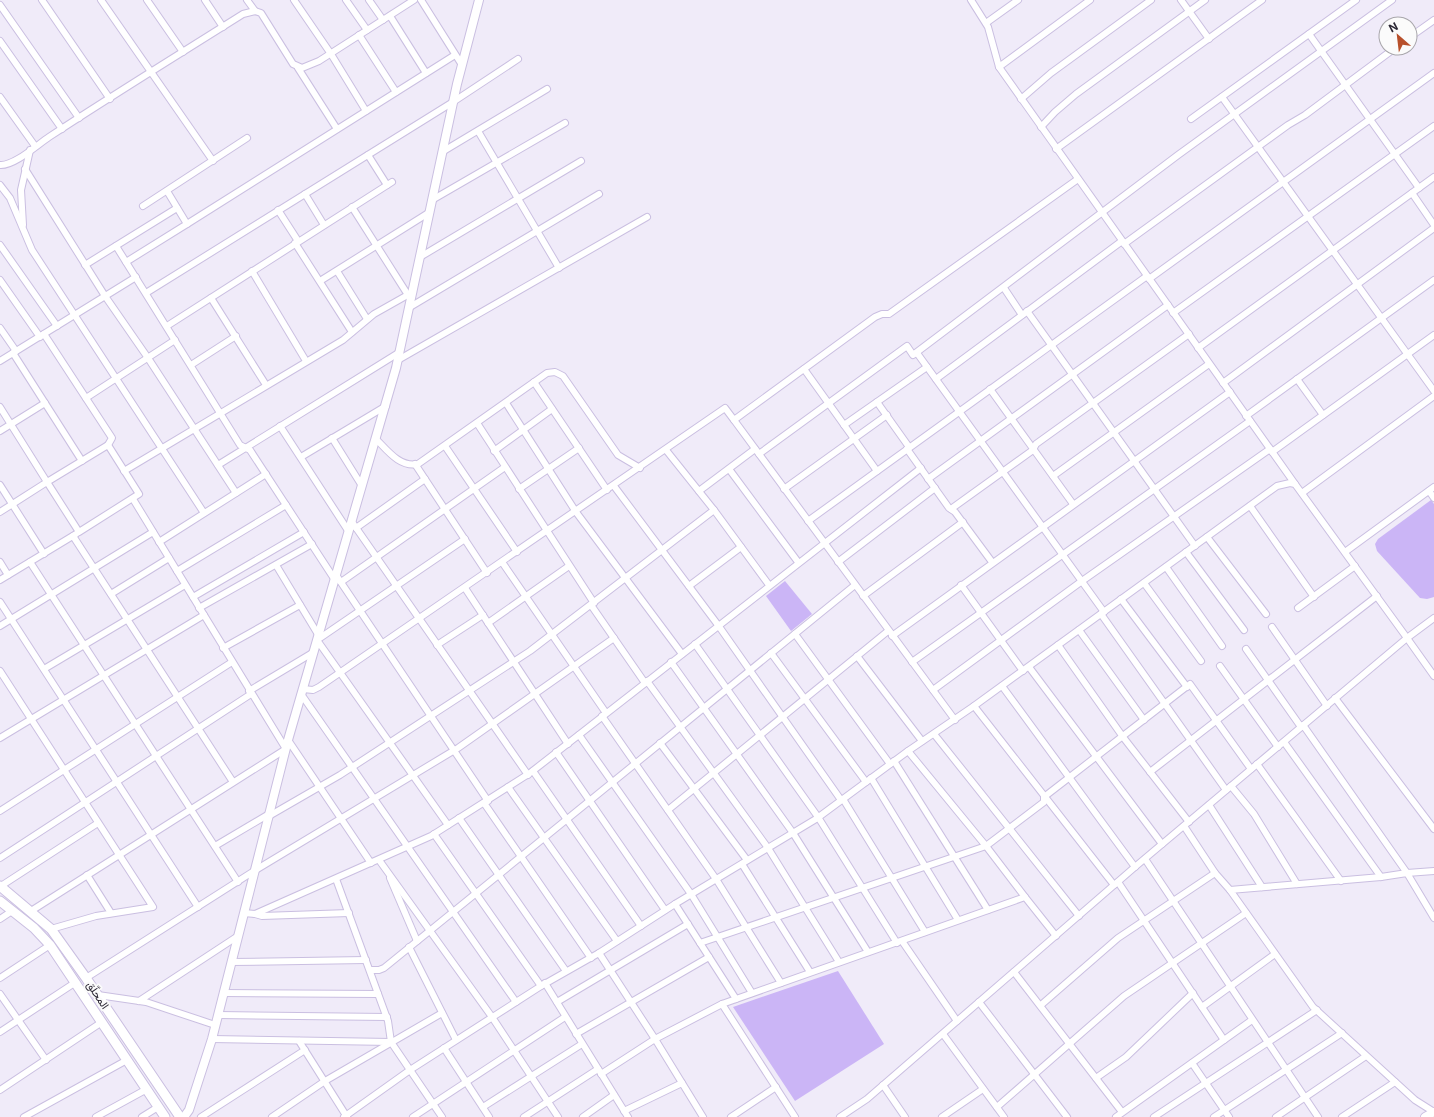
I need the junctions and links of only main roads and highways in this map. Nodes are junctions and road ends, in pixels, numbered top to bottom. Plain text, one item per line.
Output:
1 (479, 0) edge
2 (0, 886) edge
3 (0, 901) edge
4 (1434, 1112) edge
5 (165, 1117) edge
6 (180, 1117) edge
7 (184, 1117) edge
8 (1425, 1117) edge

1 - 7 main road
2 - 6 highway, المحلّق
3 - 5 highway, المحلّق
4 - 8 main road

